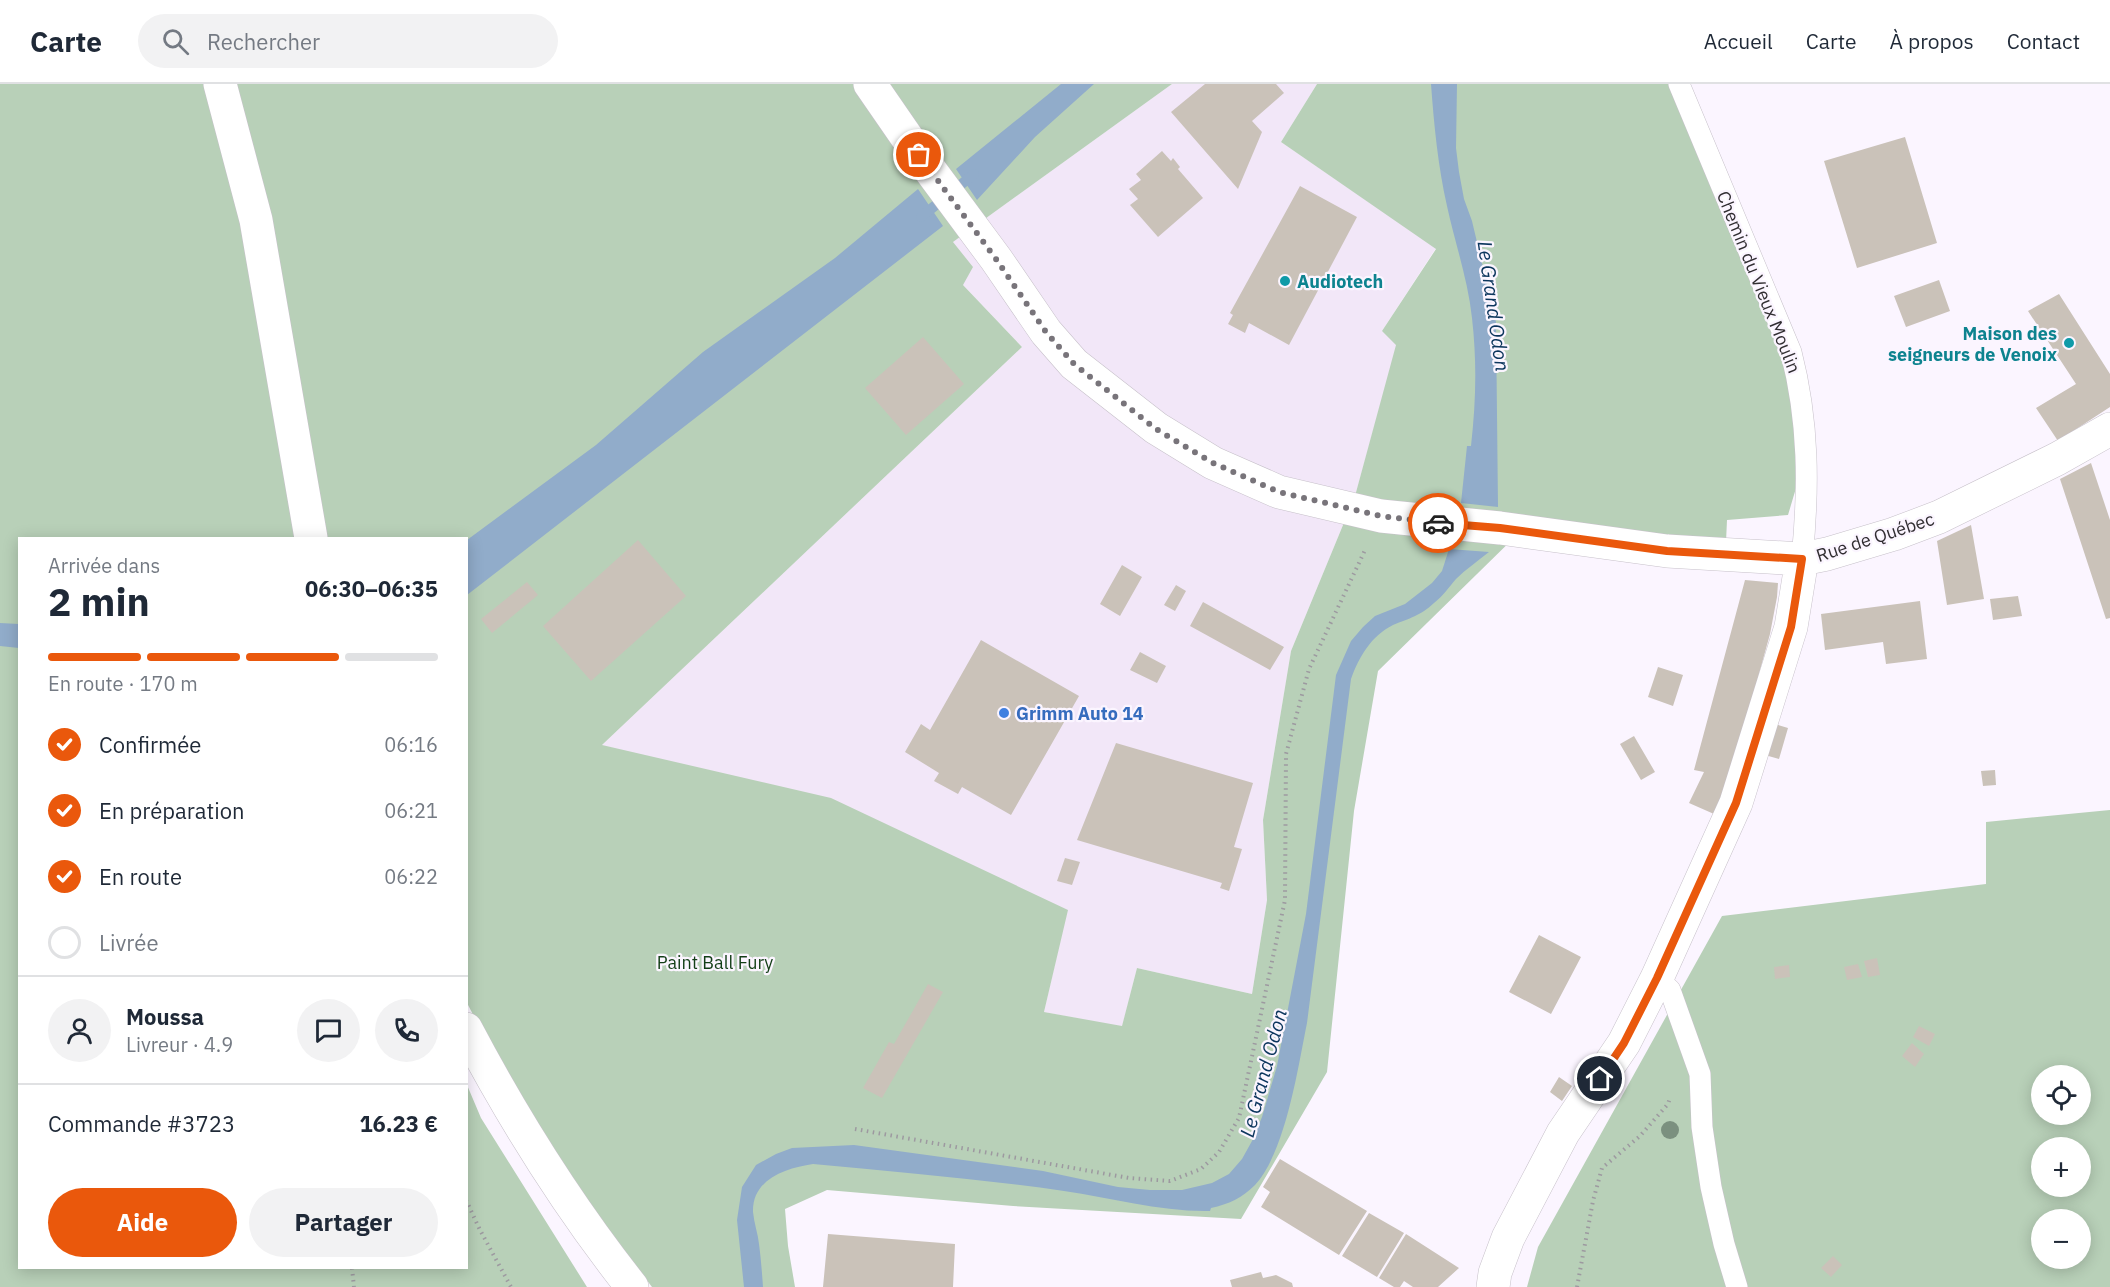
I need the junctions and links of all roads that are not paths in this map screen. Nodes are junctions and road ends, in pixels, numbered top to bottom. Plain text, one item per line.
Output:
1 (220, 84) edge
2 (870, 84) edge
3 (1678, 84) edge
4 (2110, 429) edge
5 (311, 537) edge
6 (1802, 559) junction
7 (1657, 978) junction
8 (468, 1033) edge
9 (632, 1287) edge
10 (1493, 1287) edge
11 (1737, 1287) edge

1 - 5 street
2 - 6 street, Rue de Québec
3 - 6 lane, Chemin du Vieux Moulin
4 - 6 street, Rue de Québec
6 - 7 street
7 - 10 street
7 - 11 lane
8 - 9 street

